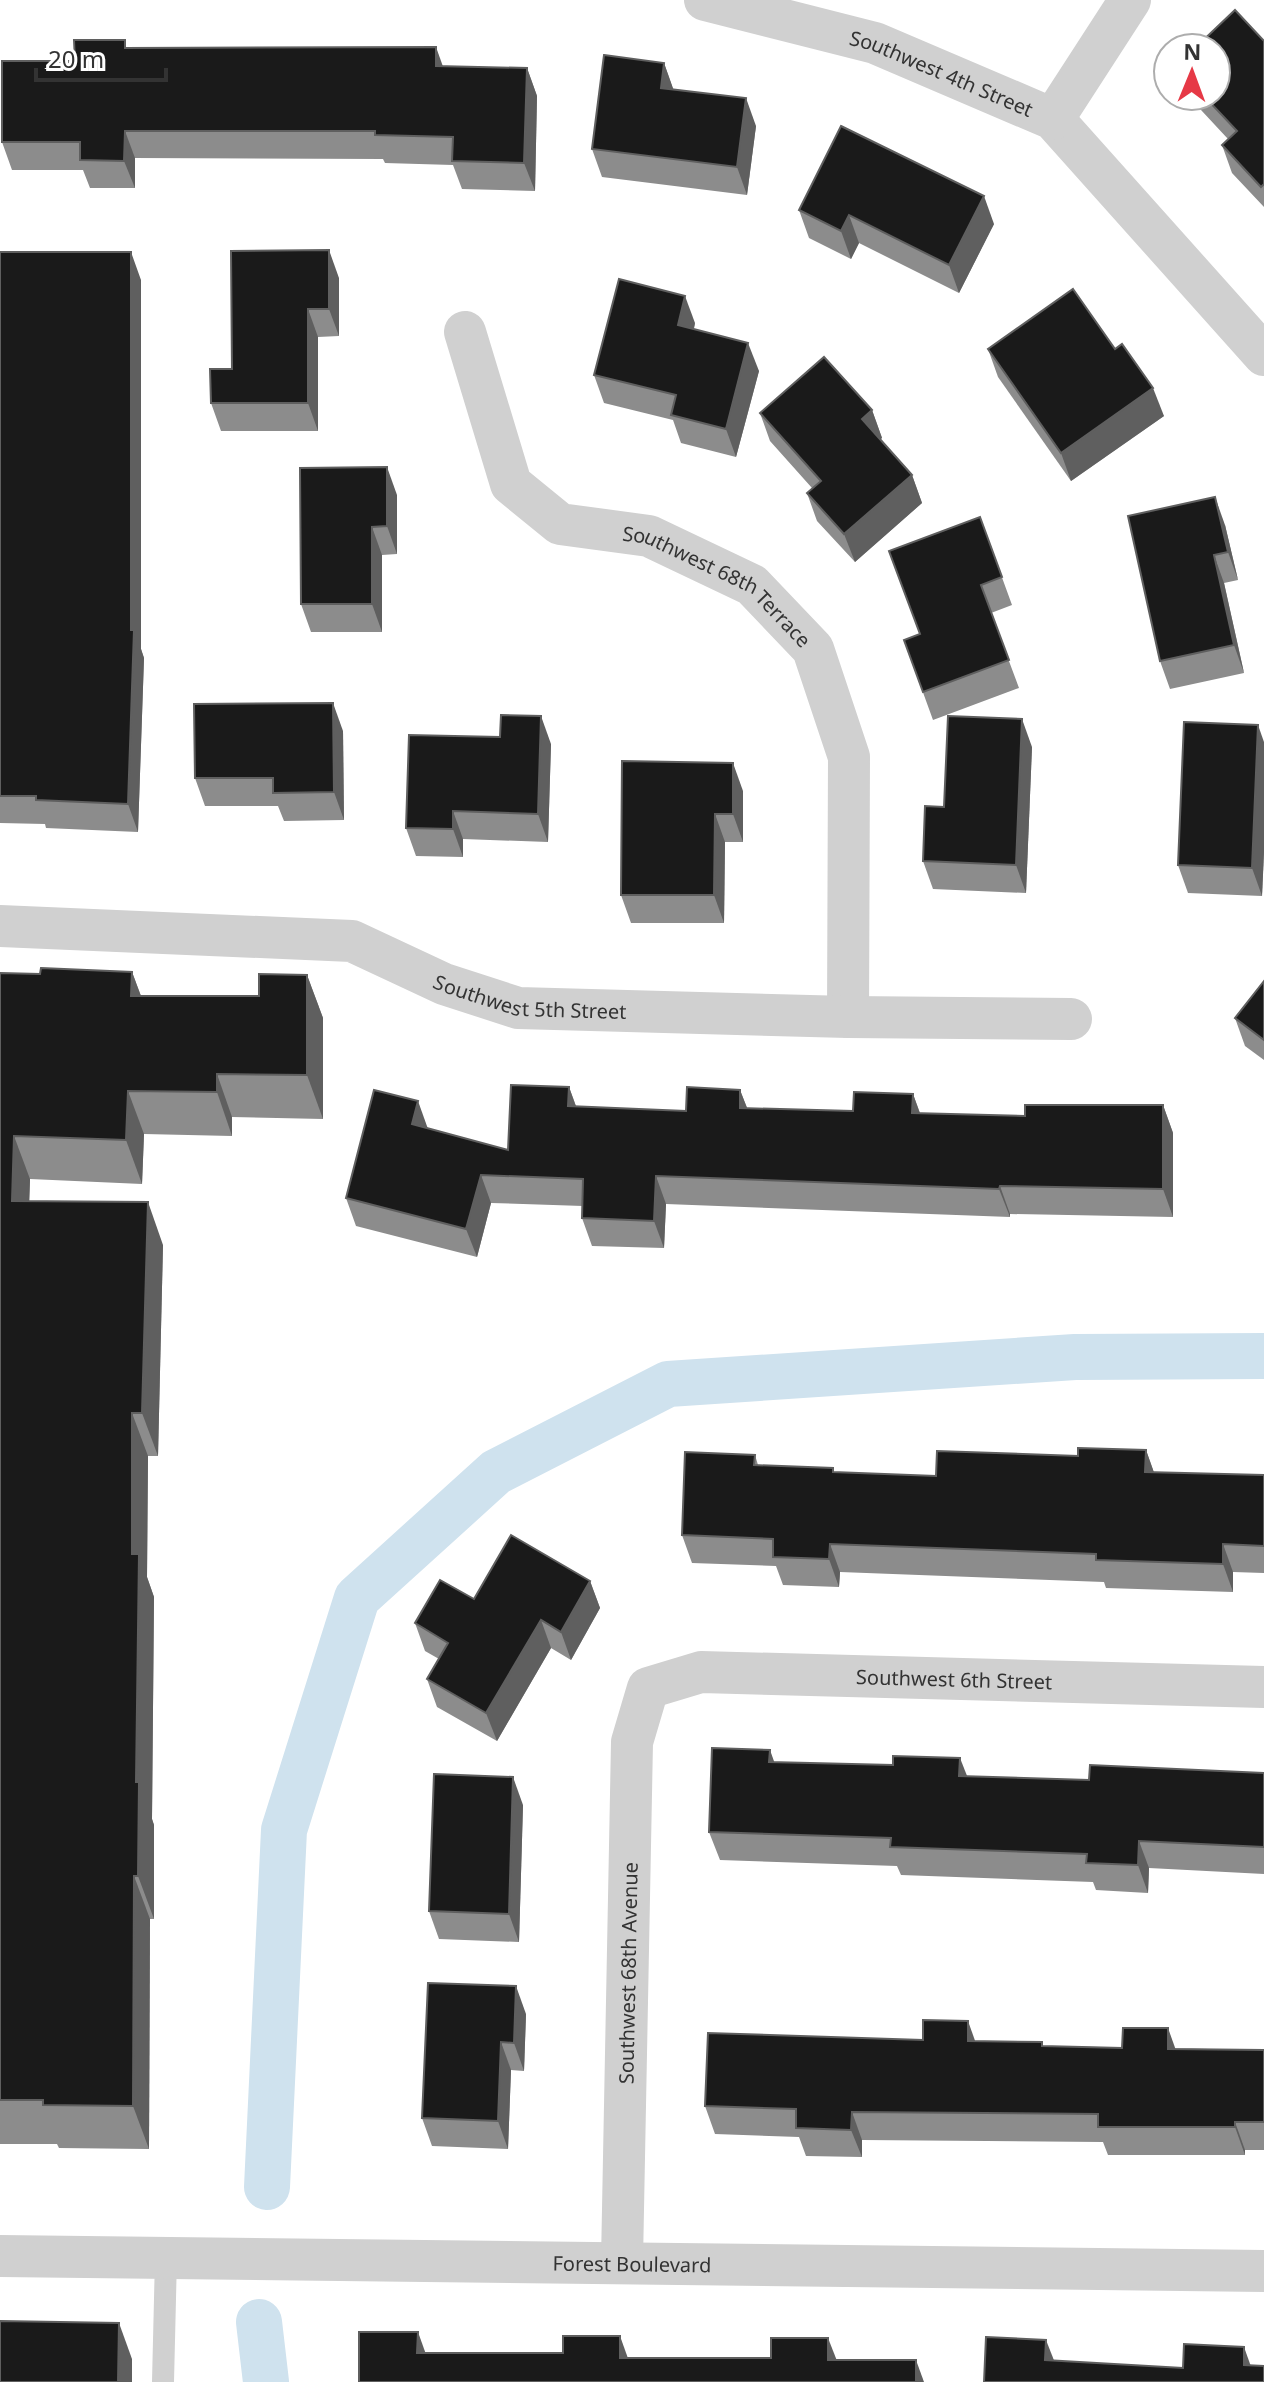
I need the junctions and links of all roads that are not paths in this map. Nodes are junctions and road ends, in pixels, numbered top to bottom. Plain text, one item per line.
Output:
1 (705, 0) edge
2 (1130, 0) edge
3 (1053, 119) junction
4 (465, 332) dead end
5 (1264, 355) edge
6 (0, 926) edge
7 (848, 1017) junction
8 (1071, 1019) dead end
9 (1264, 1687) edge
10 (648, 1688) joint
11 (0, 2256) edge
12 (166, 2257) junction
13 (622, 2261) junction
14 (1264, 2271) edge
15 (163, 2382) edge

1 - 3 street, Southwest 4th Street
2 - 3 street
3 - 5 street, Southwest 4th Street
4 - 7 street, Southwest 68th Terrace
6 - 7 street, Southwest 5th Street
7 - 8 street, Southwest 5th Street
9 - 10 street, Southwest 6th Street
10 - 13 street, Southwest 68th Avenue
11 - 12 street, Forest Boulevard
12 - 13 street, Forest Boulevard
12 - 15 lane
13 - 14 street, Forest Boulevard

